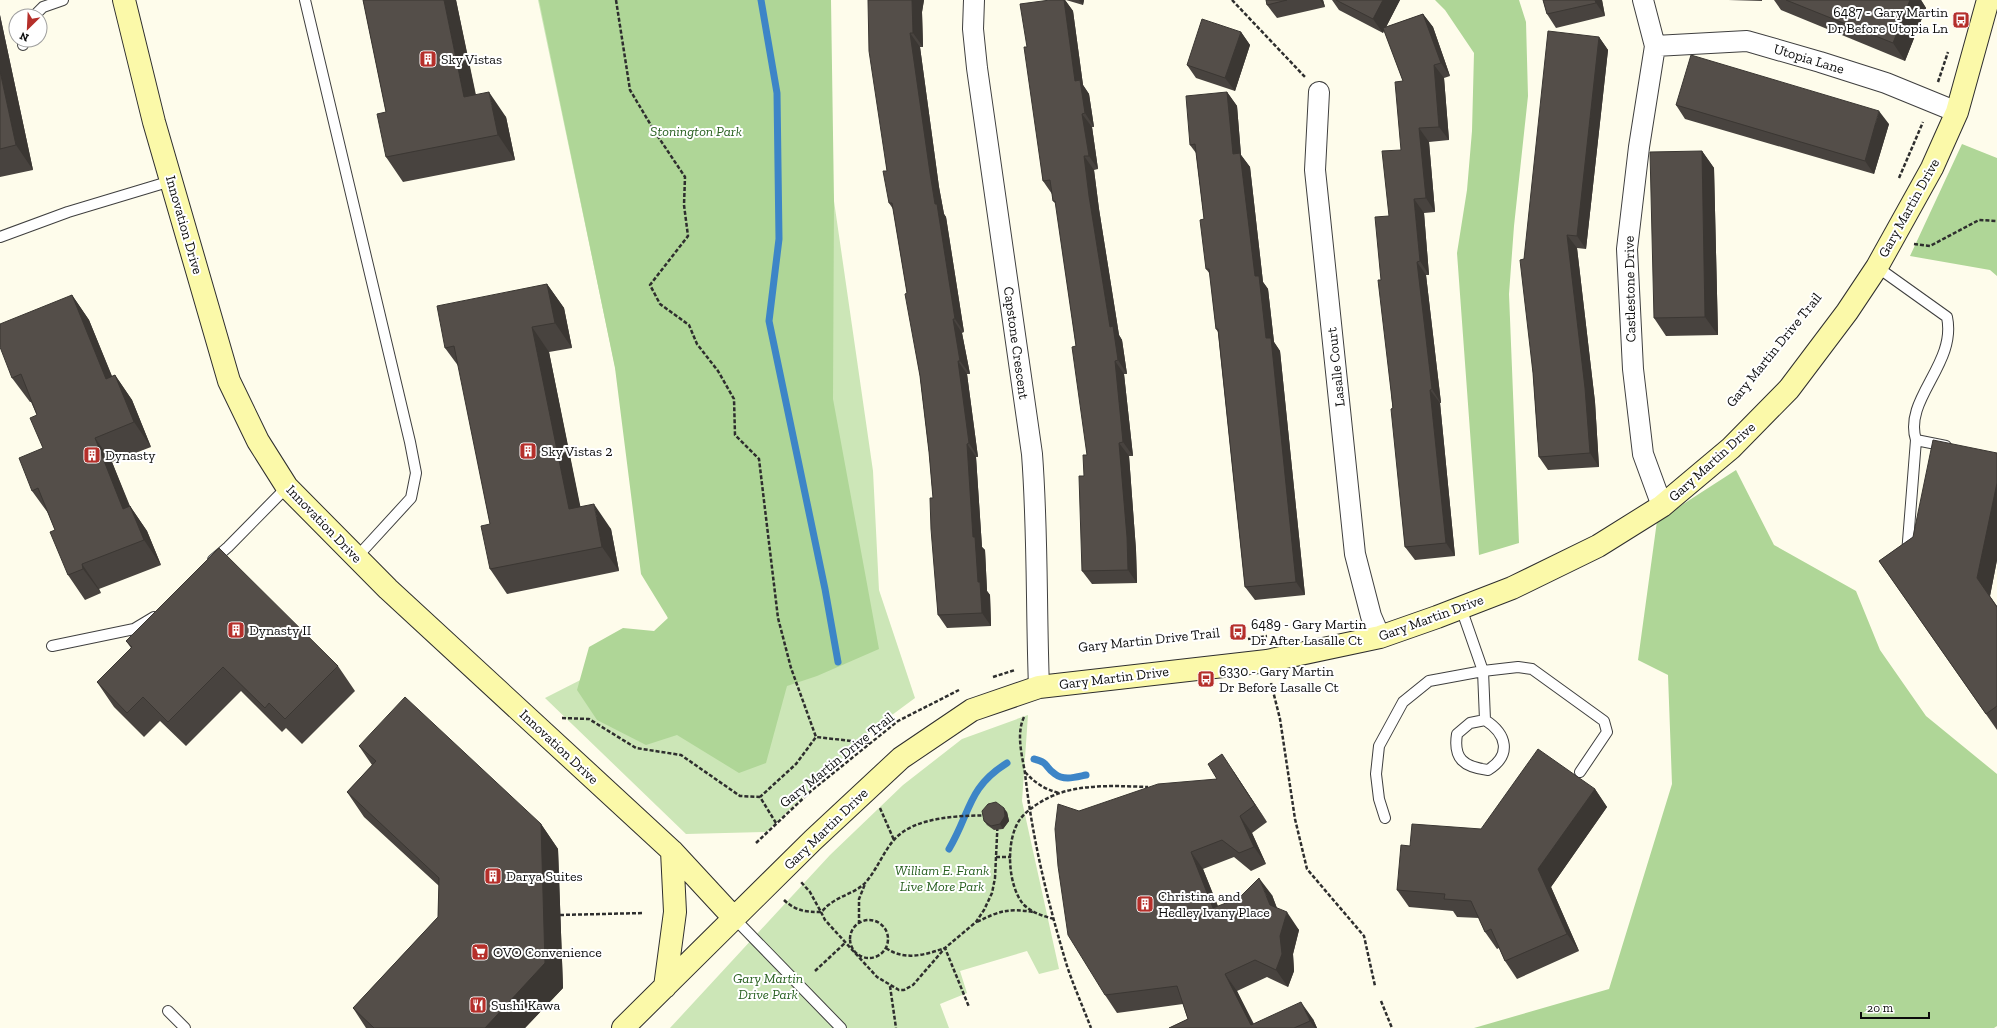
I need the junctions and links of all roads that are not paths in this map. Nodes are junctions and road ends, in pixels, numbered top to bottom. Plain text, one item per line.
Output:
1 (63, 0) edge
2 (124, 0) edge
3 (305, 0) edge
4 (974, 0) edge
5 (1643, 0) edge
6 (1988, 0) edge
7 (42, 8) edge
8 (1655, 46) junction
9 (1319, 92) road end
10 (1957, 112) junction
11 (171, 181) junction
12 (0, 237) edge
13 (1877, 267) junction
14 (1916, 440) junction
15 (1958, 448) edge
16 (287, 487) junction
17 (1662, 506) junction
18 (1906, 555) edge
19 (356, 558) junction
20 (203, 569) edge
21 (1461, 608) junction
22 (163, 609) edge
23 (1380, 637) junction
24 (52, 646) dead end
25 (1483, 671) junction
26 (1039, 687) junction
27 (1485, 720) junction
28 (1580, 772) dead end
29 (1385, 818) dead end
30 (672, 851) junction
31 (734, 918) junction
32 (665, 986) junction
33 (168, 1011) dead end
34 (185, 1028) edge
35 (623, 1028) edge
36 (842, 1028) edge

1 - 7 lane
2 - 11 street, Innovation Drive
3 - 19 lane
4 - 26 street, Capstone Crescent
5 - 8 street, Castlestone Drive
6 - 10 street, Gary Martin Drive
8 - 10 street, Utopia Lane
8 - 17 street, Castlestone Drive
9 - 23 street, Lasalle Court
10 - 13 street, Gary Martin Drive
11 - 12 lane
11 - 16 street, Innovation Drive
13 - 14 lane
13 - 17 street, Gary Martin Drive
14 - 15 lane
14 - 18 lane
16 - 19 street, Innovation Drive
16 - 20 lane
17 - 21 street, Gary Martin Drive
19 - 30 street, Innovation Drive
21 - 23 street, Gary Martin Drive
21 - 25 lane
22 - 24 lane
23 - 26 street, Gary Martin Drive
25 - 27 lane
25 - 28 lane
25 - 29 lane
26 - 31 street, Gary Martin Drive
27 - 27 lane
30 - 31 street, Innovation Drive
30 - 32 street
31 - 32 street, Gary Martin Drive
31 - 36 lane
32 - 35 street, Gary Martin Drive
33 - 34 lane

